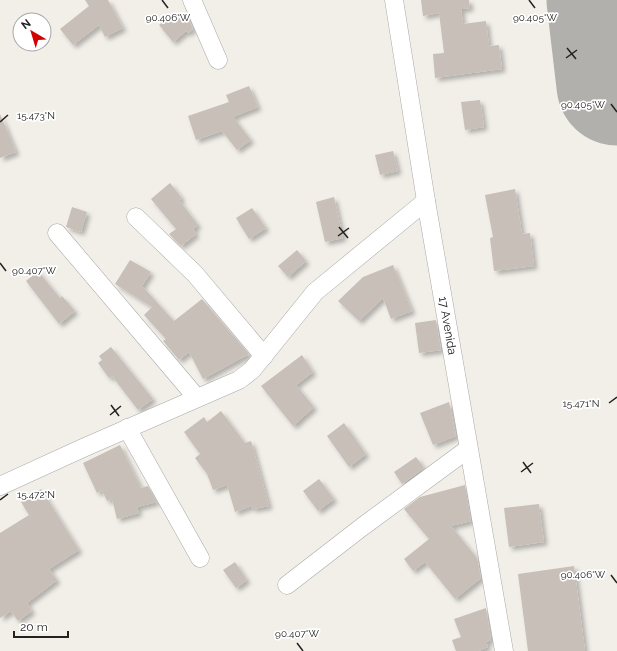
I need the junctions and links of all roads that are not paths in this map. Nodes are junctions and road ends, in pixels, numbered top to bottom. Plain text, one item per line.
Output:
1 (192, 0) edge
2 (394, 0) edge
3 (218, 60) dead end
4 (426, 201) junction
5 (136, 217) dead end
6 (57, 233) dead end
7 (264, 356) junction
8 (197, 398) junction
9 (127, 428) junction
10 (468, 448) junction
11 (0, 486) edge
12 (200, 558) dead end
13 (287, 585) dead end
14 (504, 651) edge

1 - 3 street
2 - 4 street, 17 Avenida
4 - 7 street
4 - 10 street, 17 Avenida
5 - 7 street
6 - 8 street
7 - 8 street
8 - 9 street
9 - 11 street
9 - 12 street
10 - 13 street
10 - 14 street, 17 Avenida

